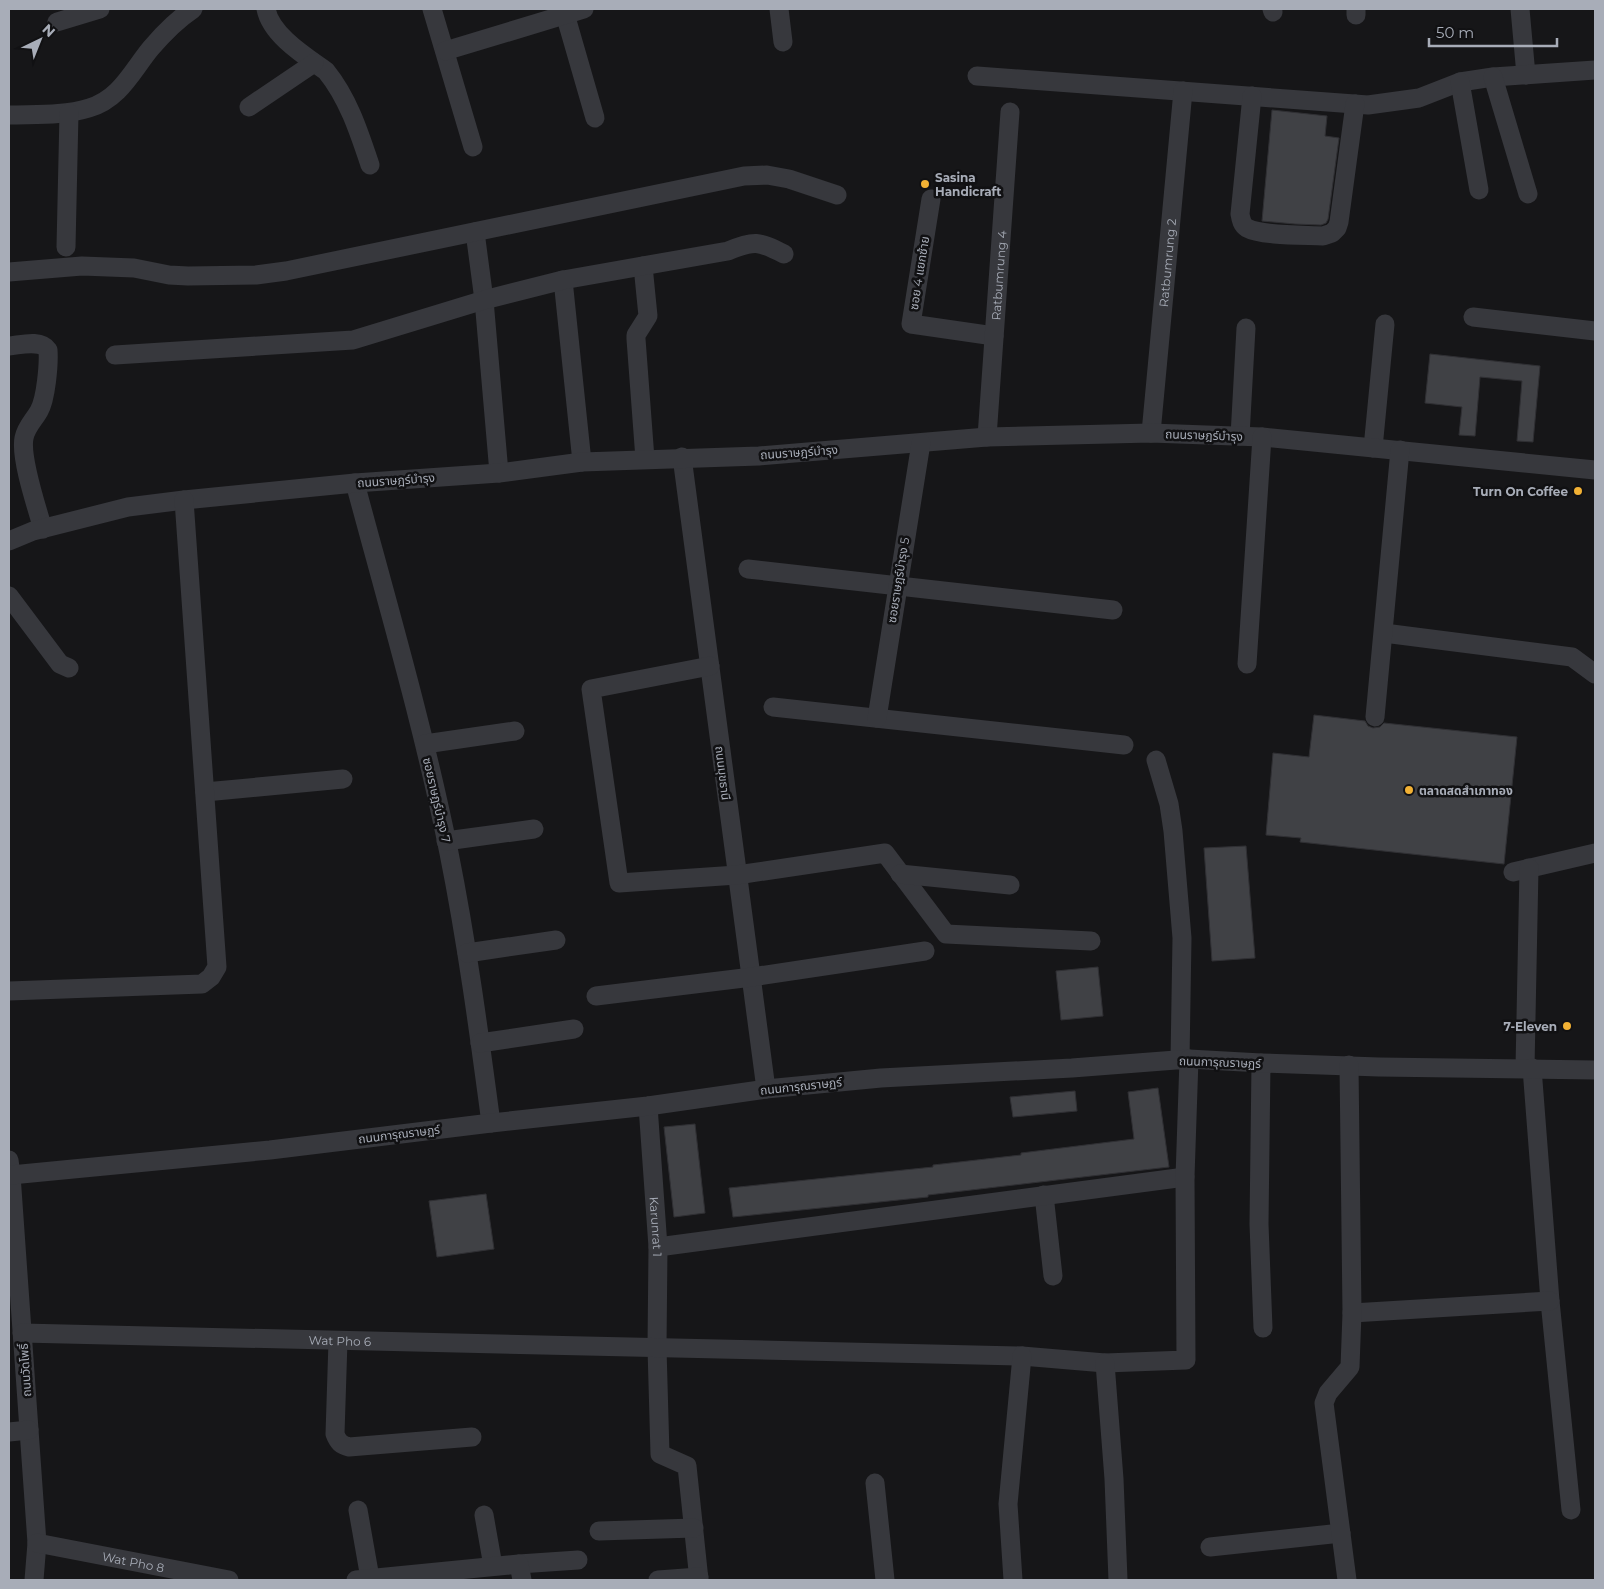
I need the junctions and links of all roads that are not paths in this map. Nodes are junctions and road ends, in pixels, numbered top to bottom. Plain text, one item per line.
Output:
1 (100, 9) edge
2 (266, 9) edge
3 (432, 9) edge
4 (584, 9) edge
5 (780, 9) edge
6 (1520, 9) edge
7 (184, 10) edge
8 (560, 13) edge
9 (57, 22) dead end
10 (784, 42) dead end
11 (445, 51) junction
12 (314, 63) junction
13 (1595, 70) edge
14 (1526, 75) junction
15 (977, 76) dead end
16 (1493, 77) junction
17 (1460, 82) junction
18 (1183, 91) junction
19 (1252, 96) junction
20 (1355, 104) junction
21 (249, 107) dead end
22 (1010, 112) dead end
23 (69, 113) junction
24 (9, 116) edge
25 (595, 118) dead end
26 (473, 147) dead end
27 (370, 165) dead end
28 (1479, 190) dead end
29 (1528, 194) dead end
30 (837, 195) dead end
31 (931, 199) dead end
32 (475, 232) junction
33 (66, 247) dead end
34 (784, 254) dead end
35 (643, 266) junction
36 (9, 272) edge
37 (563, 280) junction
38 (484, 300) junction
39 (1473, 317) dead end
40 (1385, 324) dead end
41 (1246, 328) dead end
42 (1595, 331) edge
43 (994, 336) junction
44 (9, 346) edge
45 (115, 355) dead end
46 (1151, 434) junction
47 (1240, 436) junction
48 (1262, 437) junction
49 (987, 438) junction
50 (921, 443) junction
51 (1373, 448) junction
52 (1400, 450) junction
53 (682, 457) junction
54 (645, 459) junction
55 (582, 462) junction
56 (1595, 470) edge
57 (499, 473) junction
58 (354, 483) junction
59 (184, 500) junction
60 (43, 529) junction
61 (9, 541) edge
62 (748, 569) dead end
63 (897, 585) junction
64 (9, 596) edge
65 (1113, 610) dead end
66 (1384, 633) junction
67 (1247, 664) dead end
68 (710, 666) junction
69 (69, 668) dead end
70 (1595, 674) edge
71 (773, 707) dead end
72 (1375, 716) dead end
73 (877, 718) junction
74 (515, 731) dead end
75 (425, 744) junction
76 (1124, 745) dead end
77 (1156, 760) dead end
78 (343, 779) dead end
79 (205, 792) junction
80 (534, 829) dead end
81 (446, 841) junction
82 (1595, 854) edge
83 (900, 874) junction
84 (737, 875) junction
85 (1010, 885) dead end
86 (556, 940) dead end
87 (1091, 941) dead end
88 (925, 951) dead end
89 (467, 952) junction
90 (752, 978) junction
91 (9, 991) edge
92 (596, 996) dead end
93 (574, 1029) dead end
94 (480, 1043) junction
95 (1184, 1059) junction
96 (1261, 1064) junction
97 (1349, 1065) junction
98 (1529, 1068) junction
99 (1595, 1070) edge
100 (766, 1089) junction
101 (648, 1106) junction
102 (491, 1123) junction
103 (10, 1168) edge
104 (1185, 1177) junction
105 (1044, 1195) junction
106 (658, 1247) junction
107 (1053, 1276) dead end
108 (1550, 1301) junction
109 (1352, 1313) junction
110 (1263, 1328) dead end
111 (22, 1333) junction
112 (338, 1341) junction
113 (657, 1348) junction
114 (1022, 1356) junction
115 (1105, 1363) junction
116 (29, 1430) junction
117 (9, 1432) edge
118 (472, 1437) dead end
119 (875, 1483) dead end
120 (358, 1510) dead end
121 (1571, 1510) dead end
122 (484, 1515) dead end
123 (694, 1528) junction
124 (599, 1531) dead end
125 (1341, 1532) junction
126 (37, 1543) junction
127 (1210, 1547) dead end
128 (578, 1560) dead end
129 (493, 1566) junction
130 (520, 1572) edge
131 (414, 1577) edge
132 (699, 1578) edge
133 (363, 1579) edge
134 (34, 1580) edge
135 (230, 1580) edge
136 (658, 1580) edge
137 (885, 1580) edge
138 (1012, 1580) edge
139 (1118, 1580) edge
140 (1347, 1580) edge

1 - 9 street
2 - 12 street
3 - 11 street
4 - 8 street
5 - 10 street
6 - 14 street
7 - 23 street
8 - 11 street
8 - 25 street
11 - 26 street
12 - 21 street
12 - 27 street
13 - 14 street
14 - 16 street
15 - 18 street
16 - 17 street
16 - 29 street
17 - 20 street
17 - 28 street
18 - 19 street
18 - 46 street, Ratbumrung 2
19 - 20 street
19 - 20 street
22 - 43 street, Ratbumrung 4
23 - 24 street
23 - 33 street
30 - 32 street
31 - 43 street, ซอย 4 แยกซ้าย
32 - 36 street
32 - 38 street
34 - 35 street
35 - 37 street
35 - 54 street
37 - 38 street
37 - 55 street
38 - 45 street
38 - 57 street
39 - 42 street
40 - 51 street
41 - 47 street
43 - 49 street, Ratbumrung 4
44 - 60 street
46 - 47 street, ถนนราษฎร์บำรุง
46 - 49 street, ถนนราษฎร์บำรุง
47 - 48 street, ถนนราษฎร์บำรุง
48 - 51 street, ถนนราษฎร์บำรุง
48 - 67 street
49 - 50 street, ถนนราษฎร์บำรุง
50 - 53 street, ถนนราษฎร์บำรุง
50 - 63 street, ซอยราษฎร์บำรุง 5
51 - 52 street, ถนนราษฎร์บำรุง
52 - 56 street, ถนนราษฎร์บำรุง
52 - 66 street
53 - 54 street, ถนนราษฎร์บำรุง
53 - 68 street, ถนนมุขธานี
54 - 55 street, ถนนราษฎร์บำรุง
55 - 57 street, ถนนราษฎร์บำรุง
57 - 58 street, ถนนราษฎร์บำรุง
58 - 59 street, ถนนราษฎร์บำรุง
58 - 75 street, ซอยราษฎร์บำรุง 7
59 - 60 street, ถนนราษฎร์บำรุง
59 - 79 street
60 - 61 street, ถนนราษฎร์บำรุง
62 - 63 street
63 - 65 street
63 - 73 street, ซอยราษฎร์บำรุง 5
64 - 69 street
66 - 70 street
66 - 72 street
68 - 84 street, ถนนมุขธานี
68 - 84 street
71 - 73 street
73 - 76 street
74 - 75 street
75 - 81 street, ซอยราษฎร์บำรุง 7
77 - 95 street
78 - 79 street
79 - 91 street
80 - 81 street
81 - 89 street, ซอยราษฎร์บำรุง 7
82 - 98 street
83 - 84 street
83 - 85 street
83 - 87 street
84 - 90 street, ถนนมุขธานี
86 - 89 street
88 - 90 street
89 - 94 street, ซอยราษฎร์บำรุง 7
90 - 92 street
90 - 100 street, ถนนมุขธานี
93 - 94 street
94 - 102 street, ซอยราษฎร์บำรุง 7
95 - 96 street, ถนนการุณราษฏร์
95 - 100 street, ถนนการุณราษฏร์
95 - 104 street
96 - 97 street, ถนนการุณราษฏร์
96 - 110 street
97 - 98 street, ถนนการุณราษฏร์
97 - 109 street
98 - 99 street, ถนนการุณราษฏร์
98 - 108 street
100 - 101 street, ถนนการุณราษฏร์
101 - 102 street, ถนนการุณราษฏร์
101 - 106 street, Karunrat 1
102 - 103 street, ถนนการุณราษฏร์
103 - 111 street, ถนนวัดโพธิ์
104 - 105 street
104 - 115 street, Wat Pho 6
105 - 106 street
105 - 107 street
106 - 113 street, Karunrat 1
108 - 109 street
108 - 121 street
109 - 125 street
111 - 112 street, Wat Pho 6
111 - 116 street, ถนนวัดโพธิ์
112 - 113 street, Wat Pho 6
112 - 118 street
113 - 114 street, Wat Pho 6
113 - 123 street, Karunrat 1
114 - 115 street, Wat Pho 6
114 - 138 street
115 - 139 street
116 - 117 street
116 - 126 street, ถนนวัดโพธิ์
119 - 137 street
120 - 133 street
122 - 129 street
123 - 124 street
123 - 132 street
125 - 127 street
125 - 140 street
126 - 134 street, ถนนวัดโพธิ์
126 - 135 street, Wat Pho 8
128 - 130 street
129 - 130 street
129 - 131 street
131 - 133 street
132 - 136 street

